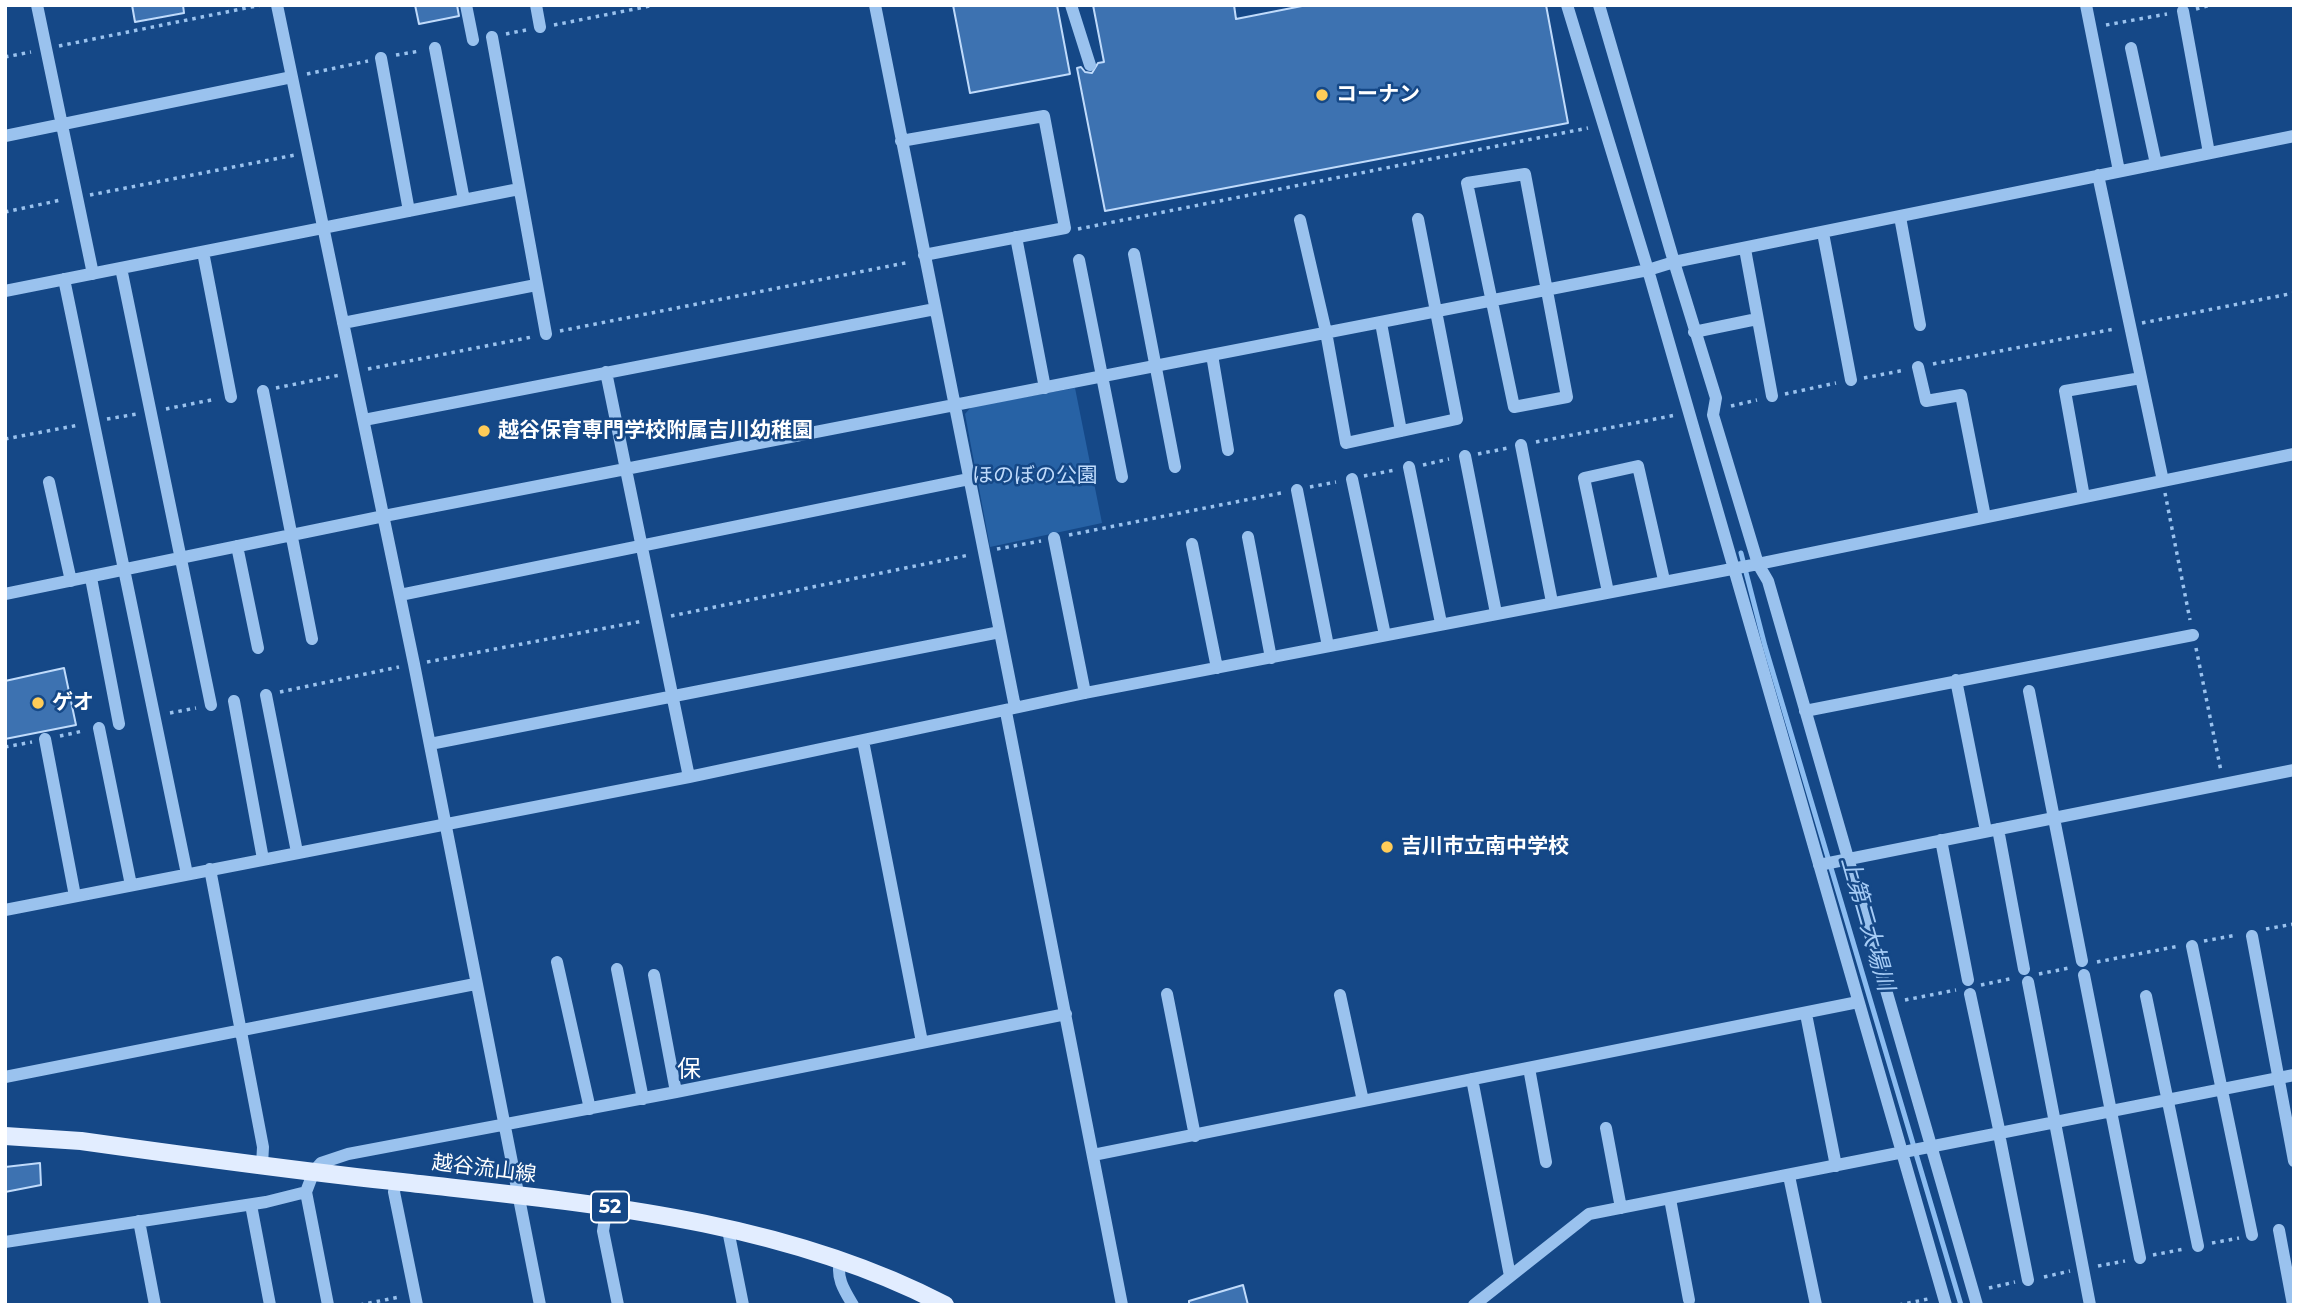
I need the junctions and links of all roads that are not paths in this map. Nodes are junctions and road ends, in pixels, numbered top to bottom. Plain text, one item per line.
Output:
1 (37, 5) edge
2 (277, 5) edge
3 (467, 5) edge
4 (536, 5) edge
5 (875, 5) edge
6 (1071, 5) edge
7 (1567, 5) edge
8 (1599, 5) edge
9 (2086, 5) edge
10 (2183, 11) road end
11 (540, 27) dead end
12 (492, 37) dead end
13 (473, 40) dead end
14 (435, 48) dead end
15 (2131, 48) dead end
16 (381, 58) dead end
17 (1090, 65) dead end
18 (292, 77) junction
19 (61, 124) junction
20 (5, 136) edge
21 (2294, 136) edge
22 (901, 141) junction
23 (2210, 153) junction
24 (2156, 164) junction
25 (2119, 171) junction
26 (2098, 175) junction
27 (519, 189) junction
28 (464, 200) junction
29 (410, 211) junction
30 (1900, 217) junction
31 (1418, 219) dead end
32 (1300, 220) dead end
33 (323, 229) junction
34 (1823, 233) junction
35 (1016, 237) junction
36 (1745, 249) junction
37 (203, 252) junction
38 (1133, 254) dead end
39 (924, 255) junction
40 (1079, 260) dead end
41 (1660, 266) junction
42 (121, 268) junction
43 (93, 274) junction
44 (64, 279) junction
45 (536, 285) junction
46 (1547, 289) junction
47 (5, 291) edge
48 (1490, 300) junction
49 (935, 309) junction
50 (1436, 311) junction
51 (1757, 319) junction
52 (343, 323) junction
53 (1381, 323) junction
54 (1920, 325) dead end
55 (1694, 331) junction
56 (1326, 332) junction
57 (546, 334) road end
58 (1212, 355) junction
59 (1156, 366) junction
60 (1918, 367) road end
61 (606, 372) junction
62 (1102, 377) junction
63 (2141, 377) junction
64 (1851, 380) road end
65 (1045, 388) junction
66 (263, 391) road end
67 (1772, 396) road end
68 (231, 397) road end
69 (955, 405) junction
70 (364, 420) junction
71 (1401, 431) junction
72 (1521, 445) road end
73 (1228, 450) dead end
74 (2294, 454) edge
75 (1465, 456) road end
76 (1175, 467) dead end
77 (1409, 467) road end
78 (624, 469) junction
79 (1122, 477) dead end
80 (969, 479) junction
81 (1352, 479) road end
82 (2163, 481) junction
83 (49, 482) dead end
84 (1297, 490) road end
85 (2084, 497) junction
86 (384, 516) junction
87 (1985, 517) junction
88 (293, 534) junction
89 (1248, 537) dead end
90 (1054, 538) road end
91 (1192, 544) dead end
92 (641, 545) junction
93 (237, 546) junction
94 (181, 558) junction
95 (1754, 564) junction
96 (1733, 567) junction
97 (126, 570) junction
98 (92, 578) junction
99 (1664, 580) junction
100 (71, 582) junction
101 (1608, 592) junction
102 (5, 594) edge
103 (400, 595) junction
104 (1552, 602) junction
105 (1496, 613) junction
106 (1441, 623) junction
107 (1000, 632) junction
108 (1385, 635) junction
109 (2193, 635) dead end
110 (312, 639) dead end
111 (1328, 646) junction
112 (258, 648) dead end
113 (1271, 658) junction
114 (1217, 668) junction
115 (1956, 680) junction
116 (2029, 691) dead end
117 (1085, 693) junction
118 (266, 695) dead end
119 (673, 697) junction
120 (234, 701) dead end
121 (211, 705) dead end
122 (1011, 710) junction
123 (1805, 711) junction
124 (119, 724) dead end
125 (99, 728) dead end
126 (44, 739) dead end
127 (863, 741) junction
128 (430, 744) junction
129 (2294, 770) edge
130 (689, 776) junction
131 (2053, 818) junction
132 (445, 823) junction
133 (1992, 830) junction
134 (1941, 840) junction
135 (297, 852) junction
136 (1848, 857) junction
137 (263, 859) junction
138 (1819, 865) junction
139 (210, 869) junction
140 (187, 874) junction
141 (131, 885) junction
142 (75, 896) junction
143 (5, 910) edge
144 (2252, 936) dead end
145 (2192, 946) dead end
146 (2082, 961) dead end
147 (557, 962) dead end
148 (617, 970) dead end
149 (654, 975) dead end
150 (2084, 975) dead end
151 (1968, 980) dead end
152 (475, 984) junction
153 (1167, 994) dead end
154 (1970, 994) dead end
155 (1340, 995) dead end
156 (2146, 996) dead end
157 (1858, 1002) junction
158 (1066, 1014) junction
159 (1805, 1014) junction
160 (243, 1031) junction
161 (922, 1042) junction
162 (1528, 1068) junction
163 (2294, 1075) edge
164 (5, 1077) edge
165 (2277, 1078) junction
166 (1472, 1079) junction
167 (2222, 1090) junction
168 (676, 1092) junction
169 (643, 1099) junction
170 (1363, 1101) junction
171 (2166, 1101) junction
172 (590, 1109) junction
173 (2111, 1112) junction
174 (2055, 1123) junction
175 (503, 1125) junction
176 (1606, 1128) dead end
177 (2000, 1134) junction
178 (5, 1136) edge
179 (1195, 1136) junction
180 (1934, 1147) junction
181 (1903, 1153) junction
182 (1093, 1155) junction
183 (2294, 1161) edge
184 (1546, 1162) dead end
185 (262, 1165) junction
186 (1836, 1166) junction
187 (314, 1171) junction
188 (1789, 1176) junction
189 (396, 1182) junction
190 (306, 1192) junction
191 (518, 1195) junction
192 (1670, 1199) junction
193 (251, 1205) junction
194 (607, 1206) junction
195 (1621, 1208) junction
196 (139, 1221) junction
197 (728, 1230) junction
198 (2279, 1230) dead end
199 (2252, 1236) dead end
200 (5, 1242) edge
201 (2198, 1246) dead end
202 (2140, 1258) dead end
203 (840, 1261) junction
204 (1510, 1276) junction
205 (2028, 1280) dead end
206 (416, 1300) edge
207 (1689, 1300) dead end
208 (1945, 1300) edge
209 (155, 1305) edge
210 (270, 1305) edge
211 (328, 1305) edge
212 (540, 1305) edge
213 (618, 1305) edge
214 (743, 1305) edge
215 (853, 1305) edge
216 (945, 1305) edge
217 (1122, 1305) edge
218 (1474, 1305) edge
219 (1816, 1305) edge
220 (1977, 1305) edge
221 (2090, 1305) edge
222 (2293, 1305) edge

1 - 19 street
2 - 18 street
3 - 13 street
4 - 11 street
5 - 22 street
6 - 17 street
7 - 41 street
8 - 41 street
9 - 25 street
10 - 23 street
12 - 27 street
14 - 28 street
15 - 24 street
16 - 29 street
18 - 19 street
18 - 33 street
19 - 20 street
19 - 43 street
21 - 23 street
22 - 35 street
22 - 39 street
23 - 24 street
24 - 25 street
25 - 26 street
26 - 30 street
26 - 63 street
27 - 28 street
27 - 45 street
28 - 29 street
29 - 33 street
30 - 34 street
30 - 54 street
31 - 50 street
32 - 56 street
33 - 37 street
33 - 52 street
34 - 36 street
34 - 64 street
35 - 39 street
35 - 65 street
36 - 41 street
36 - 51 street
37 - 42 street
37 - 68 street
38 - 59 street
39 - 49 street
40 - 62 street
41 - 46 street
41 - 55 street
41 - 96 street
42 - 43 street
42 - 94 street
43 - 44 street
44 - 47 street
44 - 97 street
45 - 52 street
45 - 57 street
46 - 48 street
46 - 48 street
46 - 48 street
48 - 50 street
49 - 61 street
49 - 69 street
50 - 53 street
50 - 71 street
51 - 55 street
51 - 67 street
52 - 70 street
53 - 56 street
53 - 71 street
55 - 95 street
56 - 58 street
56 - 71 street
58 - 59 street
58 - 73 street
59 - 62 street
59 - 76 street
60 - 87 street
61 - 70 street
61 - 78 street
62 - 65 street
62 - 79 street
63 - 82 street
63 - 85 street
65 - 69 street
66 - 88 street
69 - 78 street
69 - 80 street
70 - 86 street
72 - 104 street
74 - 82 street
75 - 105 street
77 - 106 street
78 - 86 street
78 - 92 street
80 - 92 street
80 - 107 street
81 - 108 street
82 - 85 street
83 - 100 street
84 - 111 street
85 - 87 street
86 - 88 street
86 - 103 street
87 - 95 street
88 - 93 street
88 - 110 street
89 - 113 street
90 - 117 street
91 - 114 street
92 - 103 street
92 - 119 street
93 - 94 street
93 - 112 street
94 - 97 street
94 - 121 street
95 - 96 street
95 - 123 street
96 - 99 street
96 - 138 street
97 - 98 street
97 - 140 street
98 - 100 street
98 - 124 street
99 - 101 street
99 - 101 street
100 - 102 street
101 - 104 street
103 - 128 street
104 - 105 street
105 - 106 street
106 - 108 street
107 - 119 street
107 - 122 street
108 - 111 street
109 - 115 street
111 - 113 street
113 - 114 street
114 - 117 street
115 - 123 street
115 - 133 street
116 - 131 street
117 - 122 street
118 - 135 street
119 - 128 street
119 - 130 street
120 - 137 street
122 - 127 street
122 - 158 street
123 - 136 street
125 - 141 street
126 - 142 street
127 - 130 street
127 - 161 street
128 - 132 street
129 - 131 street
130 - 132 street
131 - 133 street
131 - 146 street
132 - 135 street
132 - 152 street
133 - 134 street
133 - 174 street
134 - 136 street
134 - 151 street
135 - 137 street
136 - 138 street
136 - 180 street
137 - 139 street
138 - 157 street
139 - 140 street
139 - 160 street
140 - 141 street
141 - 142 street
142 - 143 street
144 - 165 street
145 - 167 street
147 - 172 street
148 - 169 street
149 - 168 street
150 - 173 street
152 - 160 street
152 - 175 street
153 - 179 street
154 - 177 street
155 - 170 street
156 - 171 street
157 - 159 street
157 - 181 street
158 - 161 street
158 - 182 street
159 - 162 street
159 - 186 street
160 - 164 street
160 - 185 street
161 - 168 street
162 - 166 street
162 - 184 street
163 - 165 street
165 - 167 street
165 - 183 street
166 - 170 street
166 - 204 street
167 - 171 street
167 - 199 street
168 - 169 street
169 - 172 street
170 - 179 street
171 - 173 street
171 - 201 street
172 - 175 street
173 - 174 street
173 - 202 street
174 - 177 street
174 - 221 street
175 - 187 street
175 - 191 street
176 - 195 street
177 - 180 street
177 - 205 street
178 - 185 main road, 越谷流山線 / 52
179 - 182 street
180 - 181 street
180 - 220 street
181 - 186 street
181 - 208 street
182 - 217 street
185 - 187 main road, 越谷流山線 / 52
186 - 188 street
187 - 189 main road, 越谷流山線 / 52
187 - 190 street
188 - 192 street
188 - 219 street
189 - 191 main road, 越谷流山線 / 52
189 - 206 street
190 - 193 street
190 - 211 street
191 - 194 main road, 越谷流山線 / 52
191 - 212 street
192 - 195 street
192 - 207 street
193 - 196 street
193 - 210 street
194 - 197 main road, 越谷流山線 / 52
194 - 213 street
195 - 204 street
196 - 200 street
196 - 209 street
197 - 203 main road, 越谷流山線 / 52
197 - 214 street
198 - 222 street
203 - 215 street
203 - 216 main road, 越谷流山線 / 52
204 - 218 street

